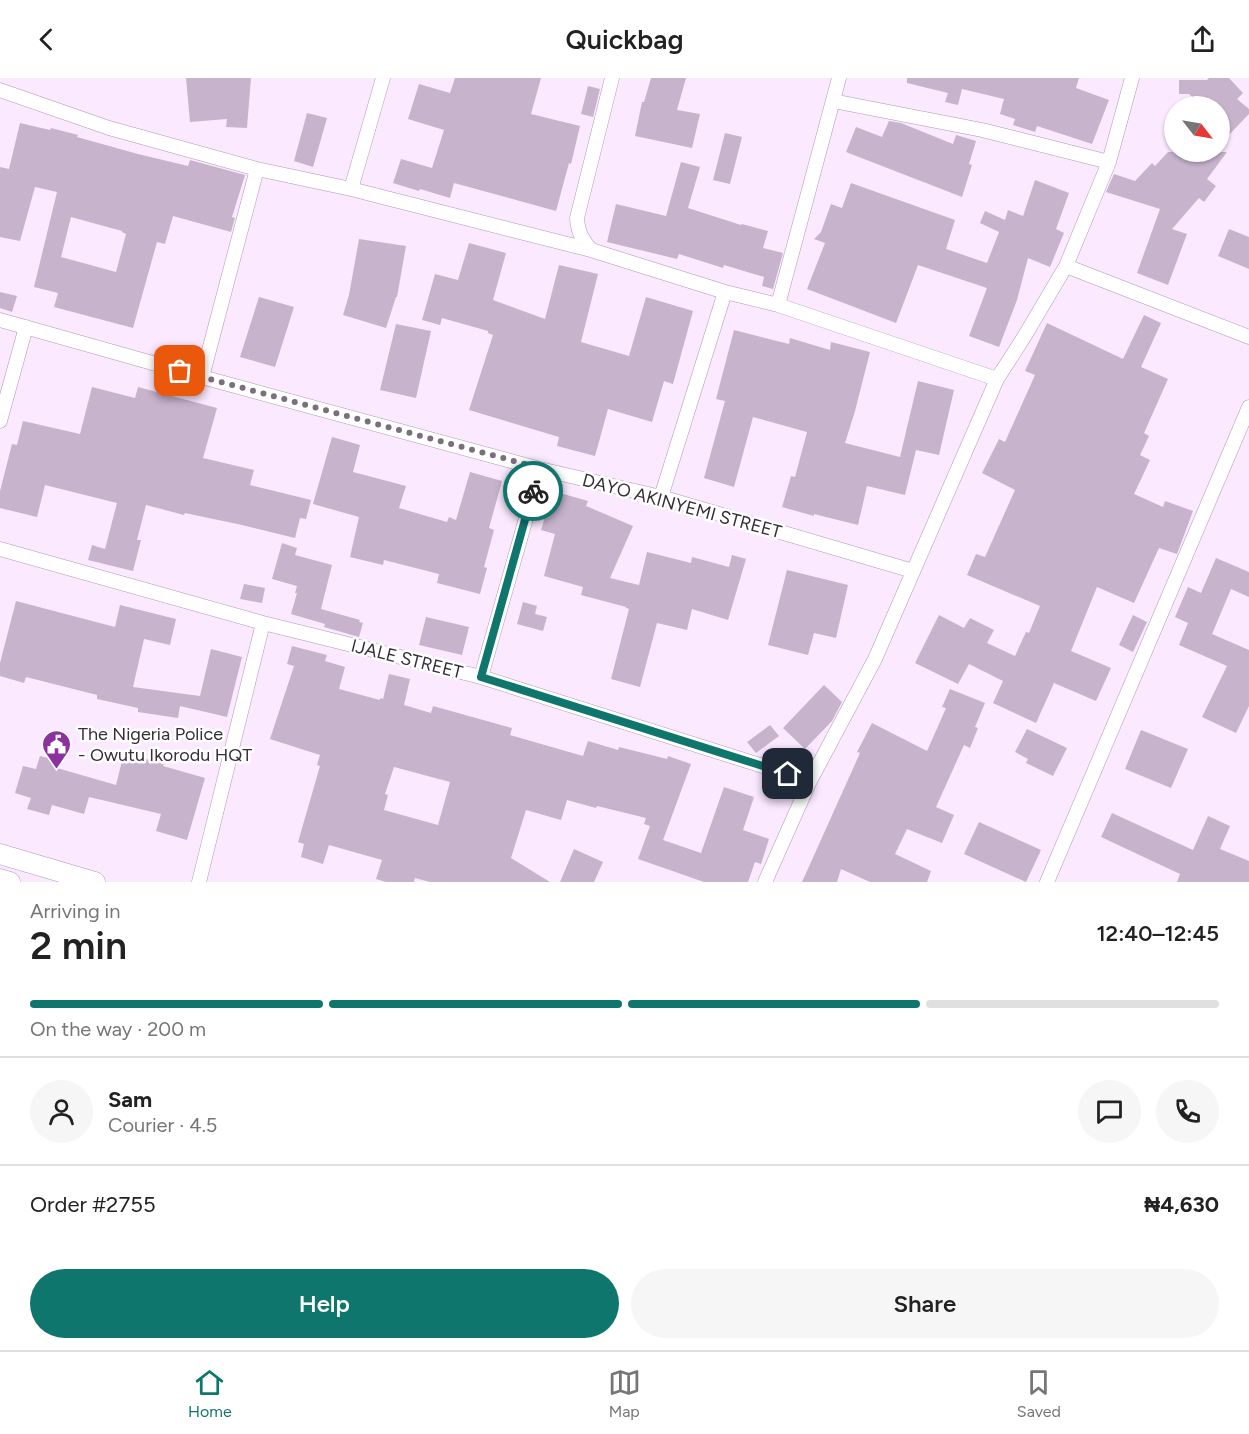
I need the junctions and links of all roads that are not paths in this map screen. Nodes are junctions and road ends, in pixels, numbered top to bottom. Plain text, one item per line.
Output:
1 (383, 78) edge
2 (612, 78) edge
3 (839, 78) edge
4 (1132, 78) edge
5 (0, 90) edge
6 (833, 101) junction
7 (1109, 162) junction
8 (257, 169) junction
9 (351, 189) junction
10 (591, 250) junction
11 (1066, 266) junction
12 (725, 292) junction
13 (778, 305) junction
14 (0, 320) edge
15 (26, 327) junction
16 (1249, 337) edge
17 (202, 377) junction
18 (997, 379) junction
19 (1249, 407) edge
20 (0, 421) edge
21 (540, 468) junction
22 (661, 497) junction
23 (0, 549) edge
24 (913, 571) junction
25 (263, 623) junction
26 (481, 677) junction
27 (810, 781) junction
28 (0, 854) edge
29 (0, 879) edge
30 (10, 882) edge
31 (95, 882) edge
32 (199, 882) edge
33 (765, 882) edge
34 (1047, 882) edge

1 - 9 street
2 - 10 street
3 - 6 street
4 - 7 street
5 - 8 street
6 - 7 street
6 - 13 street
7 - 11 street
8 - 9 street
8 - 17 street
9 - 10 street
10 - 12 street
11 - 16 street
11 - 18 street
12 - 13 street
12 - 22 street
13 - 18 street
14 - 15 street, DAYO AKINYEMI STREET
15 - 17 street, DAYO AKINYEMI STREET
15 - 20 street
17 - 21 street, DAYO AKINYEMI STREET
18 - 24 street
19 - 34 street
21 - 22 street, DAYO AKINYEMI STREET
21 - 26 street
22 - 24 street, DAYO AKINYEMI STREET
23 - 25 street, IJALE STREET
24 - 27 street
25 - 26 street, IJALE STREET
25 - 32 street
26 - 27 street, IJALE STREET
27 - 33 street
28 - 31 street
29 - 30 street

